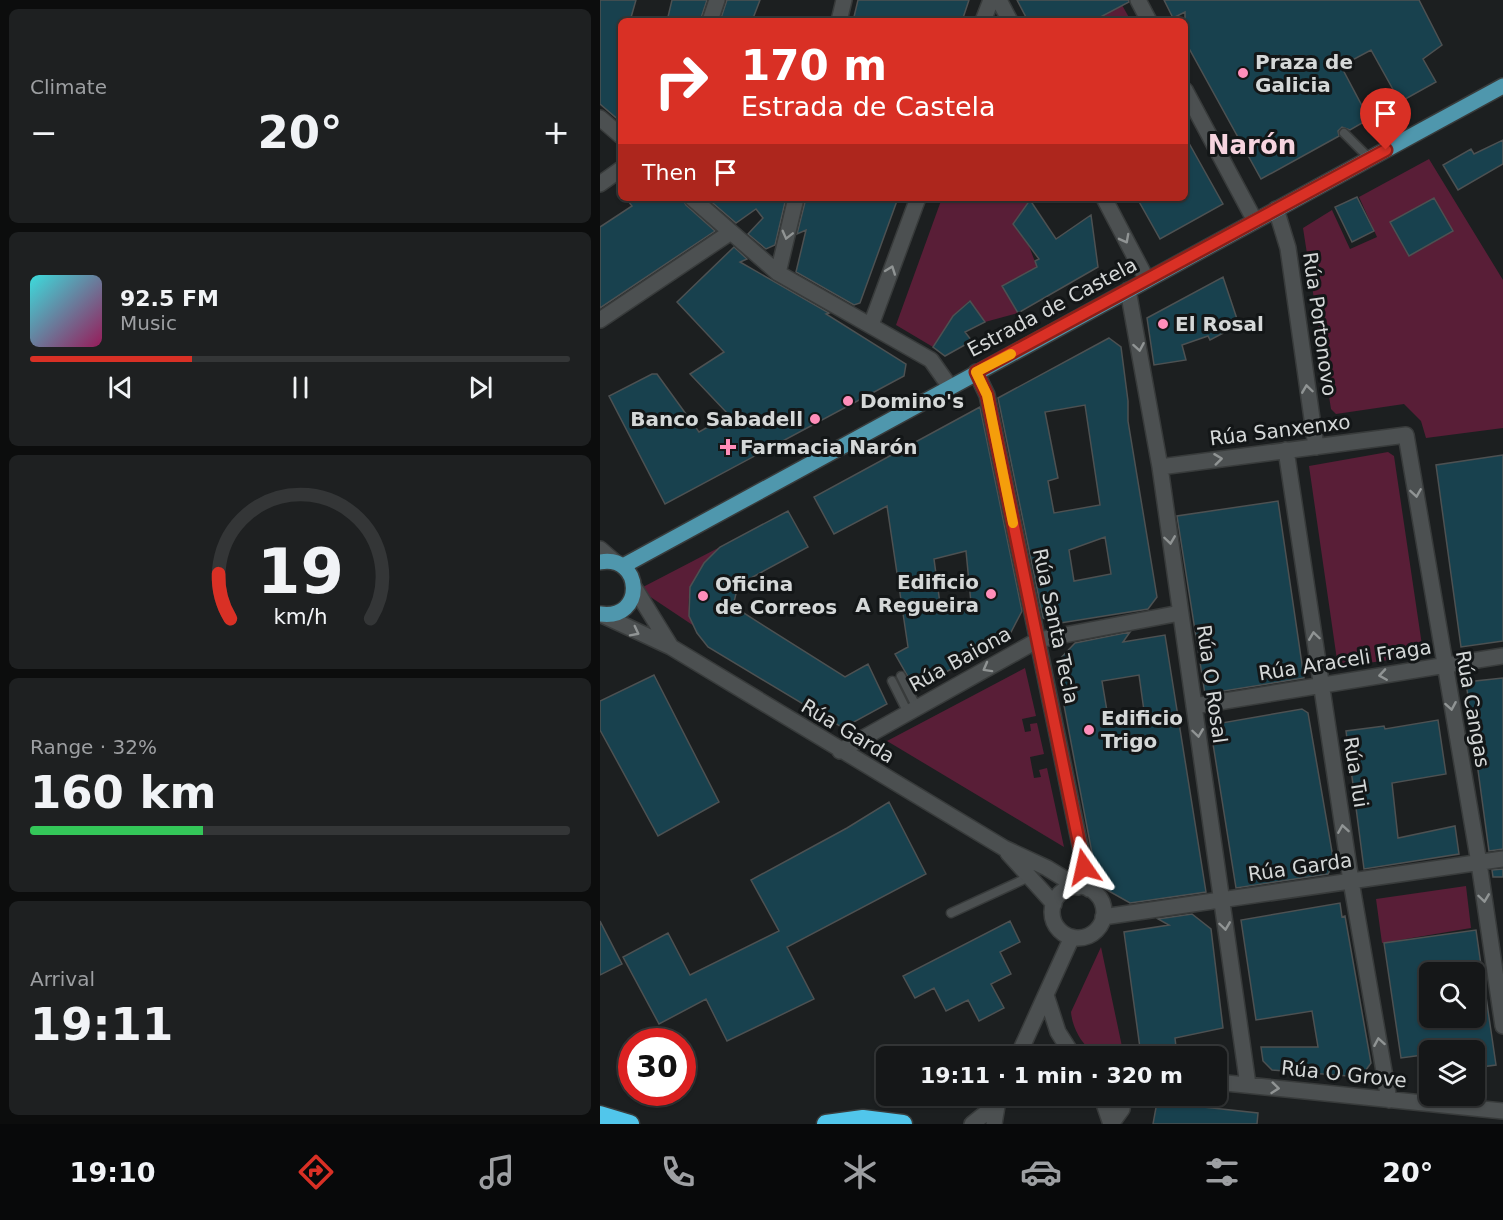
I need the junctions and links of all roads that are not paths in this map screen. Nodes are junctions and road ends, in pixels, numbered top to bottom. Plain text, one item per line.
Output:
1 (717, 0) edge
2 (844, 0) edge
3 (991, 0) edge
4 (999, 0) edge
5 (1138, 0) edge
6 (711, 18) edge
7 (840, 18) edge
8 (984, 18) edge
9 (1008, 18) edge
10 (1147, 18) edge
11 (1503, 86) edge
12 (1188, 96) edge
13 (600, 118) edge
14 (618, 133) edge
15 (1344, 133) dead end
16 (1370, 159) junction
17 (618, 171) edge
18 (600, 184) edge
19 (695, 201) edge
20 (795, 201) edge
21 (917, 201) edge
22 (1106, 201) edge
23 (1276, 209) junction
24 (1255, 221) junction
25 (731, 232) junction
26 (778, 273) junction
27 (1147, 280) junction
28 (1128, 290) junction
29 (600, 320) edge
30 (871, 325) junction
31 (976, 372) junction
32 (950, 387) junction
33 (1406, 435) joint
34 (1316, 447) junction
35 (1286, 450) junction
36 (1160, 467) junction
37 (600, 549) edge
38 (612, 564) edge
39 (634, 587) junction
40 (1180, 613) junction
41 (600, 614) edge
42 (1038, 640) junction
43 (671, 647) junction
44 (1503, 656) edge
45 (1444, 665) junction
46 (901, 676) dead end
47 (892, 681) dead end
48 (1321, 685) junction
49 (1194, 706) junction
50 (912, 710) junction
51 (840, 751) junction
52 (1004, 848) junction
53 (1503, 859) edge
54 (1479, 863) junction
55 (1029, 877) junction
56 (1351, 881) junction
57 (1083, 888) junction
58 (1222, 900) junction
59 (1054, 904) junction
60 (951, 913) dead end
61 (1103, 917) junction
62 (1072, 938) junction
63 (1046, 995) junction
64 (1503, 1026) edge
65 (1023, 1046) edge
66 (1035, 1046) edge
67 (1067, 1046) edge
68 (1227, 1083) edge
69 (1248, 1085) junction
70 (1389, 1100) junction
71 (991, 1106) edge
72 (998, 1106) edge
73 (1105, 1106) edge
74 (1122, 1106) edge
75 (1503, 1112) edge
76 (600, 1114) edge
77 (630, 1124) edge
78 (826, 1124) edge
79 (903, 1124) edge
80 (972, 1124) edge
81 (994, 1124) edge
82 (1111, 1124) edge

1 - 6 street
2 - 7 street
3 - 8 street
4 - 9 street
5 - 10 street
11 - 16 main road, Estrada de Castela
12 - 24 street
13 - 14 street
15 - 16 lane
16 - 23 main road, Estrada de Castela
17 - 18 street
19 - 25 street
20 -> 26 street
30 -> 21 street
22 -> 27 street
23 - 24 main road, Estrada de Castela
34 -> 23 street, Rúa Portonovo
24 - 27 main road, Estrada de Castela
25 - 26 street
25 - 29 street
26 - 30 street
27 - 28 main road, Estrada de Castela
28 - 31 main road, Estrada de Castela
28 -> 36 street, Rúa O Rosal
30 - 32 street
31 - 32 main road, Estrada de Castela
31 - 42 street, Rúa Santa Tecla
32 - 38 main road, Estrada de Castela
33 - 34 street, Rúa Sanxenxo
33 -> 45 street, Rúa Cangas
34 - 35 street, Rúa Sanxenxo
36 -> 35 street, Rúa Sanxenxo
48 -> 35 street, Rúa Tui
36 -> 40 street, Rúa O Rosal
37 - 38 street
38 - 39 main road
39 - 41 main road
39 - 43 street, Rúa Garda
40 - 42 street, Rúa Baiona
40 - 49 street, Rúa O Rosal
41 -> 43 street, Rúa Garda
42 -> 50 street, Rúa Baiona
42 - 57 street, Rúa Santa Tecla
43 - 51 street, Rúa Garda
44 - 45 street, Rúa Araceli Fraga
45 -> 48 street, Rúa Araceli Fraga
45 -> 54 street, Rúa Cangas
46 - 50 lane
47 - 50 lane
48 - 49 street, Rúa Araceli Fraga
56 -> 48 street, Rúa Tui
49 -> 58 street, Rúa O Rosal
50 - 51 street, Rúa Baiona
51 - 52 street, Rúa Garda
52 - 55 street, Rúa Garda
52 - 57 street, Rúa Garda
53 - 54 street, Rúa Garda
54 - 56 street, Rúa Garda
54 -> 64 street, Rúa Cangas
55 - 59 street, Rúa Garda
55 - 60 lane
56 - 58 street, Rúa Garda
70 -> 56 street, Rúa Tui
57 - 59 street
57 - 61 street
58 - 61 street, Rúa Garda
58 -> 69 street, Rúa O Rosal
59 - 62 street
61 - 62 street
62 - 63 street
63 - 65 street
63 - 66 street
63 - 67 street
68 - 69 street, Rúa O Grove
69 -> 70 street, Rúa O Grove
70 - 75 street, Rúa O Grove
71 - 80 street
72 - 81 street
73 - 82 street
74 - 82 street
76 - 77 highway
78 - 79 highway

